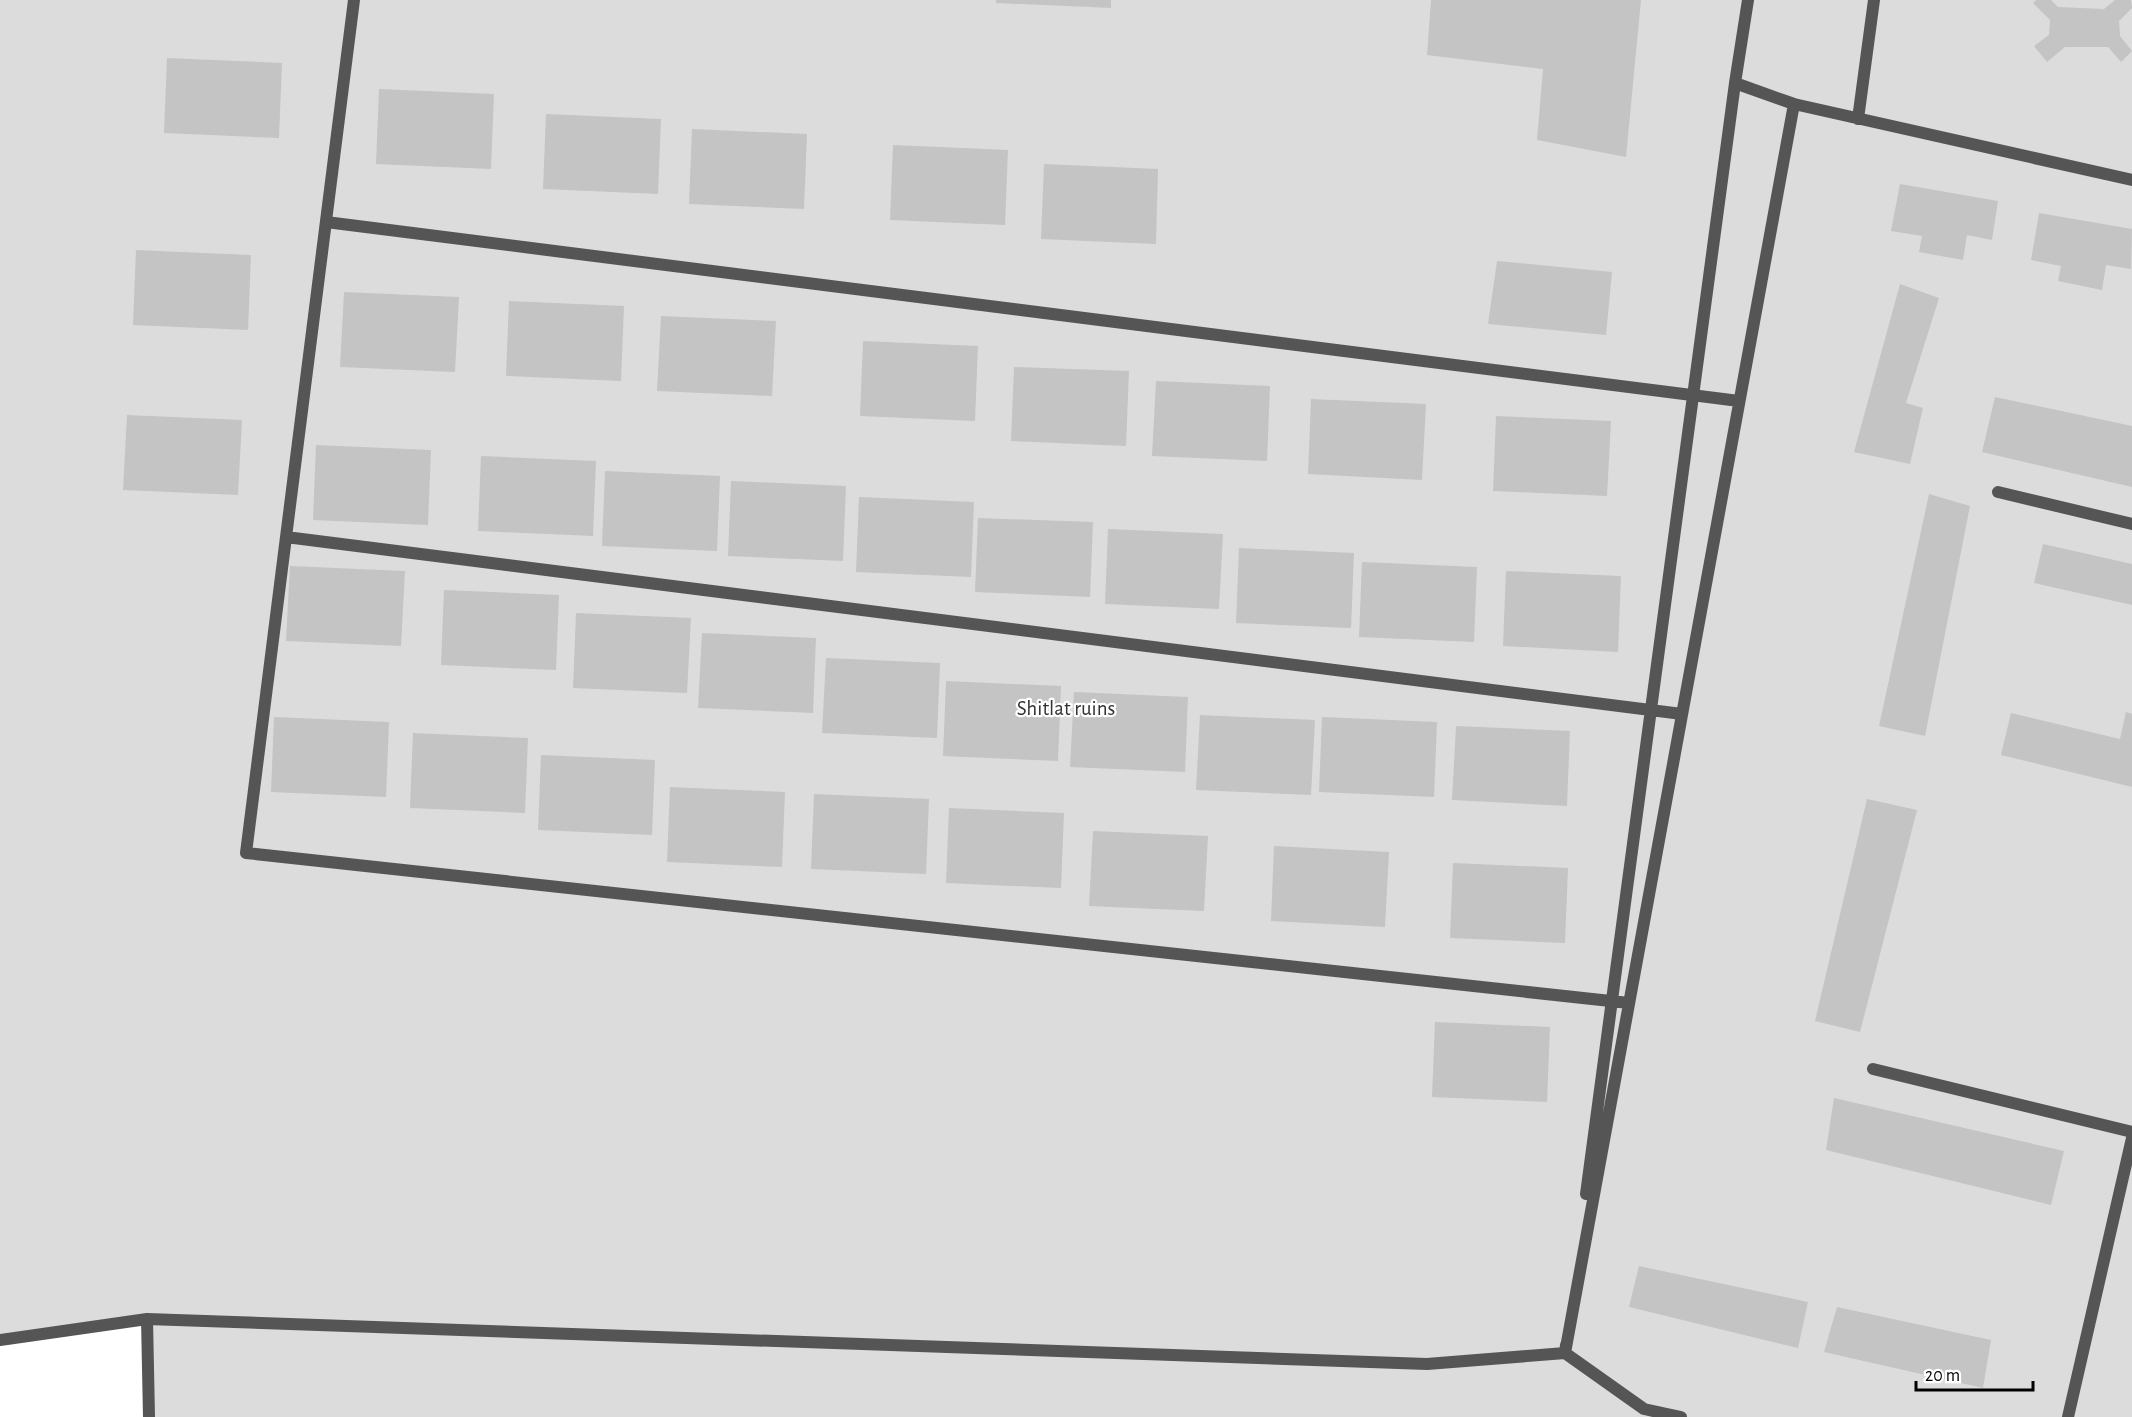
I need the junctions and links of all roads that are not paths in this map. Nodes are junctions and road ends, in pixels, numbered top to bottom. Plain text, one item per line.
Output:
1 (354, 0) edge
2 (1748, 0) edge
3 (1874, 0) edge
4 (1735, 83) junction
5 (1794, 104) junction
6 (1858, 119) junction
7 (2132, 180) edge
8 (326, 222) junction
9 (1694, 396) junction
10 (1739, 401) junction
11 (1998, 492) dead end
12 (2132, 524) edge
13 (286, 537) junction
14 (1651, 710) junction
15 (1682, 714) junction
16 (1612, 1002) junction
17 (1629, 1003) junction
18 (1873, 1069) dead end
19 (2132, 1132) edge
20 (2132, 1138) edge
21 (147, 1318) junction
22 (0, 1340) edge
23 (1565, 1353) junction
24 (149, 1417) edge
25 (1681, 1417) edge
26 (2068, 1417) edge

1 - 8 street
2 - 4 street
3 - 6 street
4 - 5 street
4 - 9 street
5 - 6 street
5 - 10 street
6 - 7 street
8 - 9 street
8 - 13 street
9 - 10 street
9 - 14 street
10 - 15 street
11 - 12 street
13 - 14 street
13 - 16 street
14 - 15 street
14 - 16 street
15 - 17 street
16 - 17 street
16 - 23 street
17 - 23 street
18 - 19 street
20 - 26 street
21 - 22 street
21 - 23 street
21 - 24 street
23 - 25 street

